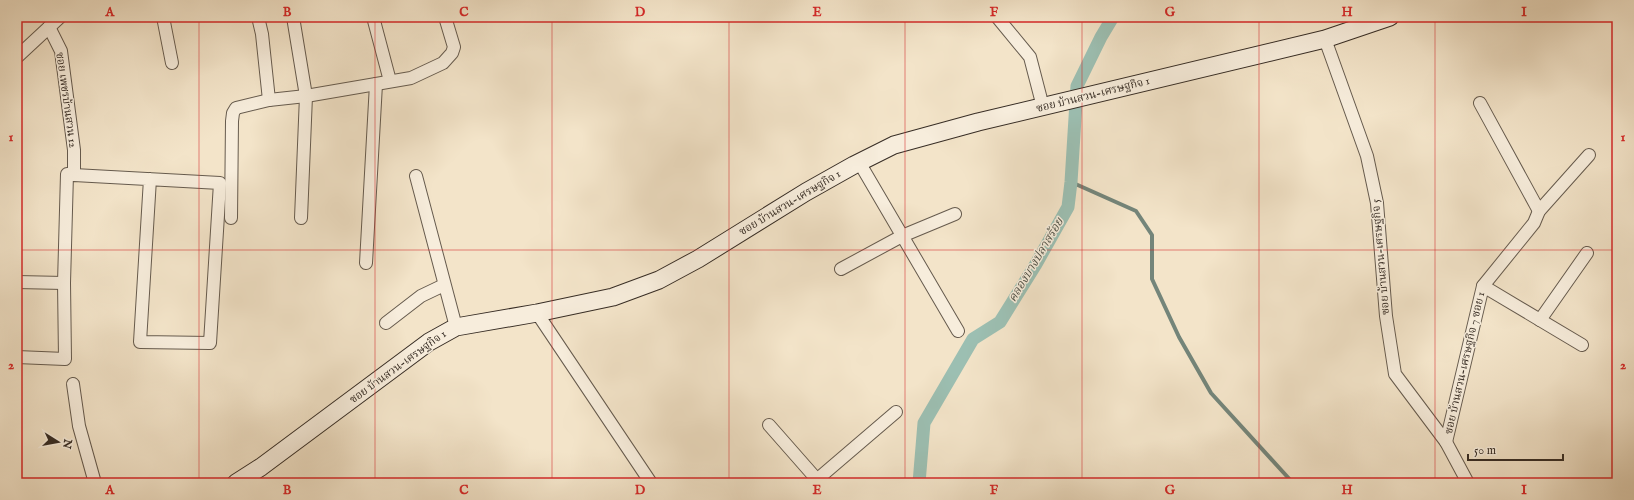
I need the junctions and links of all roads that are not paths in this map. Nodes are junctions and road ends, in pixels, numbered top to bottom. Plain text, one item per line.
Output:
1 (60, 17) edge
2 (163, 17) edge
3 (258, 17) edge
4 (293, 17) edge
5 (373, 17) edge
6 (444, 17) edge
7 (997, 17) edge
8 (1390, 17) edge
9 (49, 28) junction
10 (1325, 39) junction
11 (17, 57) edge
12 (172, 63) dead end
13 (390, 81) junction
14 (376, 84) junction
15 (306, 96) junction
16 (269, 100) junction
17 (1480, 103) dead end
18 (1043, 107) junction
19 (1589, 154) dead end
20 (859, 162) junction
21 (74, 175) junction
22 (416, 176) dead end
23 (150, 179) junction
24 (1539, 211) junction
25 (955, 214) dead end
26 (230, 218) dead end
27 (301, 218) dead end
28 (902, 236) junction
29 (1587, 253) dead end
30 (366, 263) dead end
31 (841, 269) dead end
32 (17, 282) edge
33 (64, 284) junction
34 (444, 284) junction
35 (1483, 286) junction
36 (537, 313) junction
37 (1540, 320) junction
38 (386, 323) dead end
39 (456, 327) junction
40 (958, 331) dead end
41 (1582, 344) dead end
42 (17, 357) edge
43 (72, 384) dead end
44 (896, 412) dead end
45 (769, 425) dead end
46 (1446, 442) junction
47 (816, 482) edge
48 (95, 483) edge
49 (236, 483) edge
50 (650, 483) edge
51 (1468, 483) edge

1 - 9 street
2 - 12 street
3 - 16 street
4 - 15 street
5 - 13 street
6 - 13 street
7 - 18 street
8 - 10 street, ซอย บ้านสวน-เศรษฐกิจ 1
9 - 11 street
9 - 21 street, ซอย เพชรบ้านสวน 12
10 - 18 street, ซอย บ้านสวน-เศรษฐกิจ 1
10 - 46 street, ซอย บ้านสวน-เศรษฐกิจ 5
13 - 14 street
14 - 15 street
14 - 30 street
15 - 16 street
15 - 27 street
16 - 26 street
17 - 24 street
18 - 20 street, ซอย บ้านสวน-เศรษฐกิจ 1
19 - 24 street, ซอย บ้านสวน-เศรษฐกิจ 7 ซอย 1
20 - 28 street
20 - 36 street, ซอย บ้านสวน-เศรษฐกิจ 1
21 - 23 street
21 - 33 street
22 - 34 street
23 - 23 street
24 - 35 street, ซอย บ้านสวน-เศรษฐกิจ 7 ซอย 1
25 - 28 street
28 - 31 street
28 - 40 street
29 - 37 street
32 - 33 street
33 - 42 street
34 - 38 street
34 - 39 street
35 - 37 street
35 - 46 street, ซอย บ้านสวน-เศรษฐกิจ 7 ซอย 1
36 - 39 street, ซอย บ้านสวน-เศรษฐกิจ 1
36 - 50 street
37 - 41 street
39 - 49 street, ซอย บ้านสวน-เศรษฐกิจ 1
43 - 48 street
44 - 47 street
45 - 47 street
46 - 51 street, ซอย บ้านสวน-เศรษฐกิจ 5

